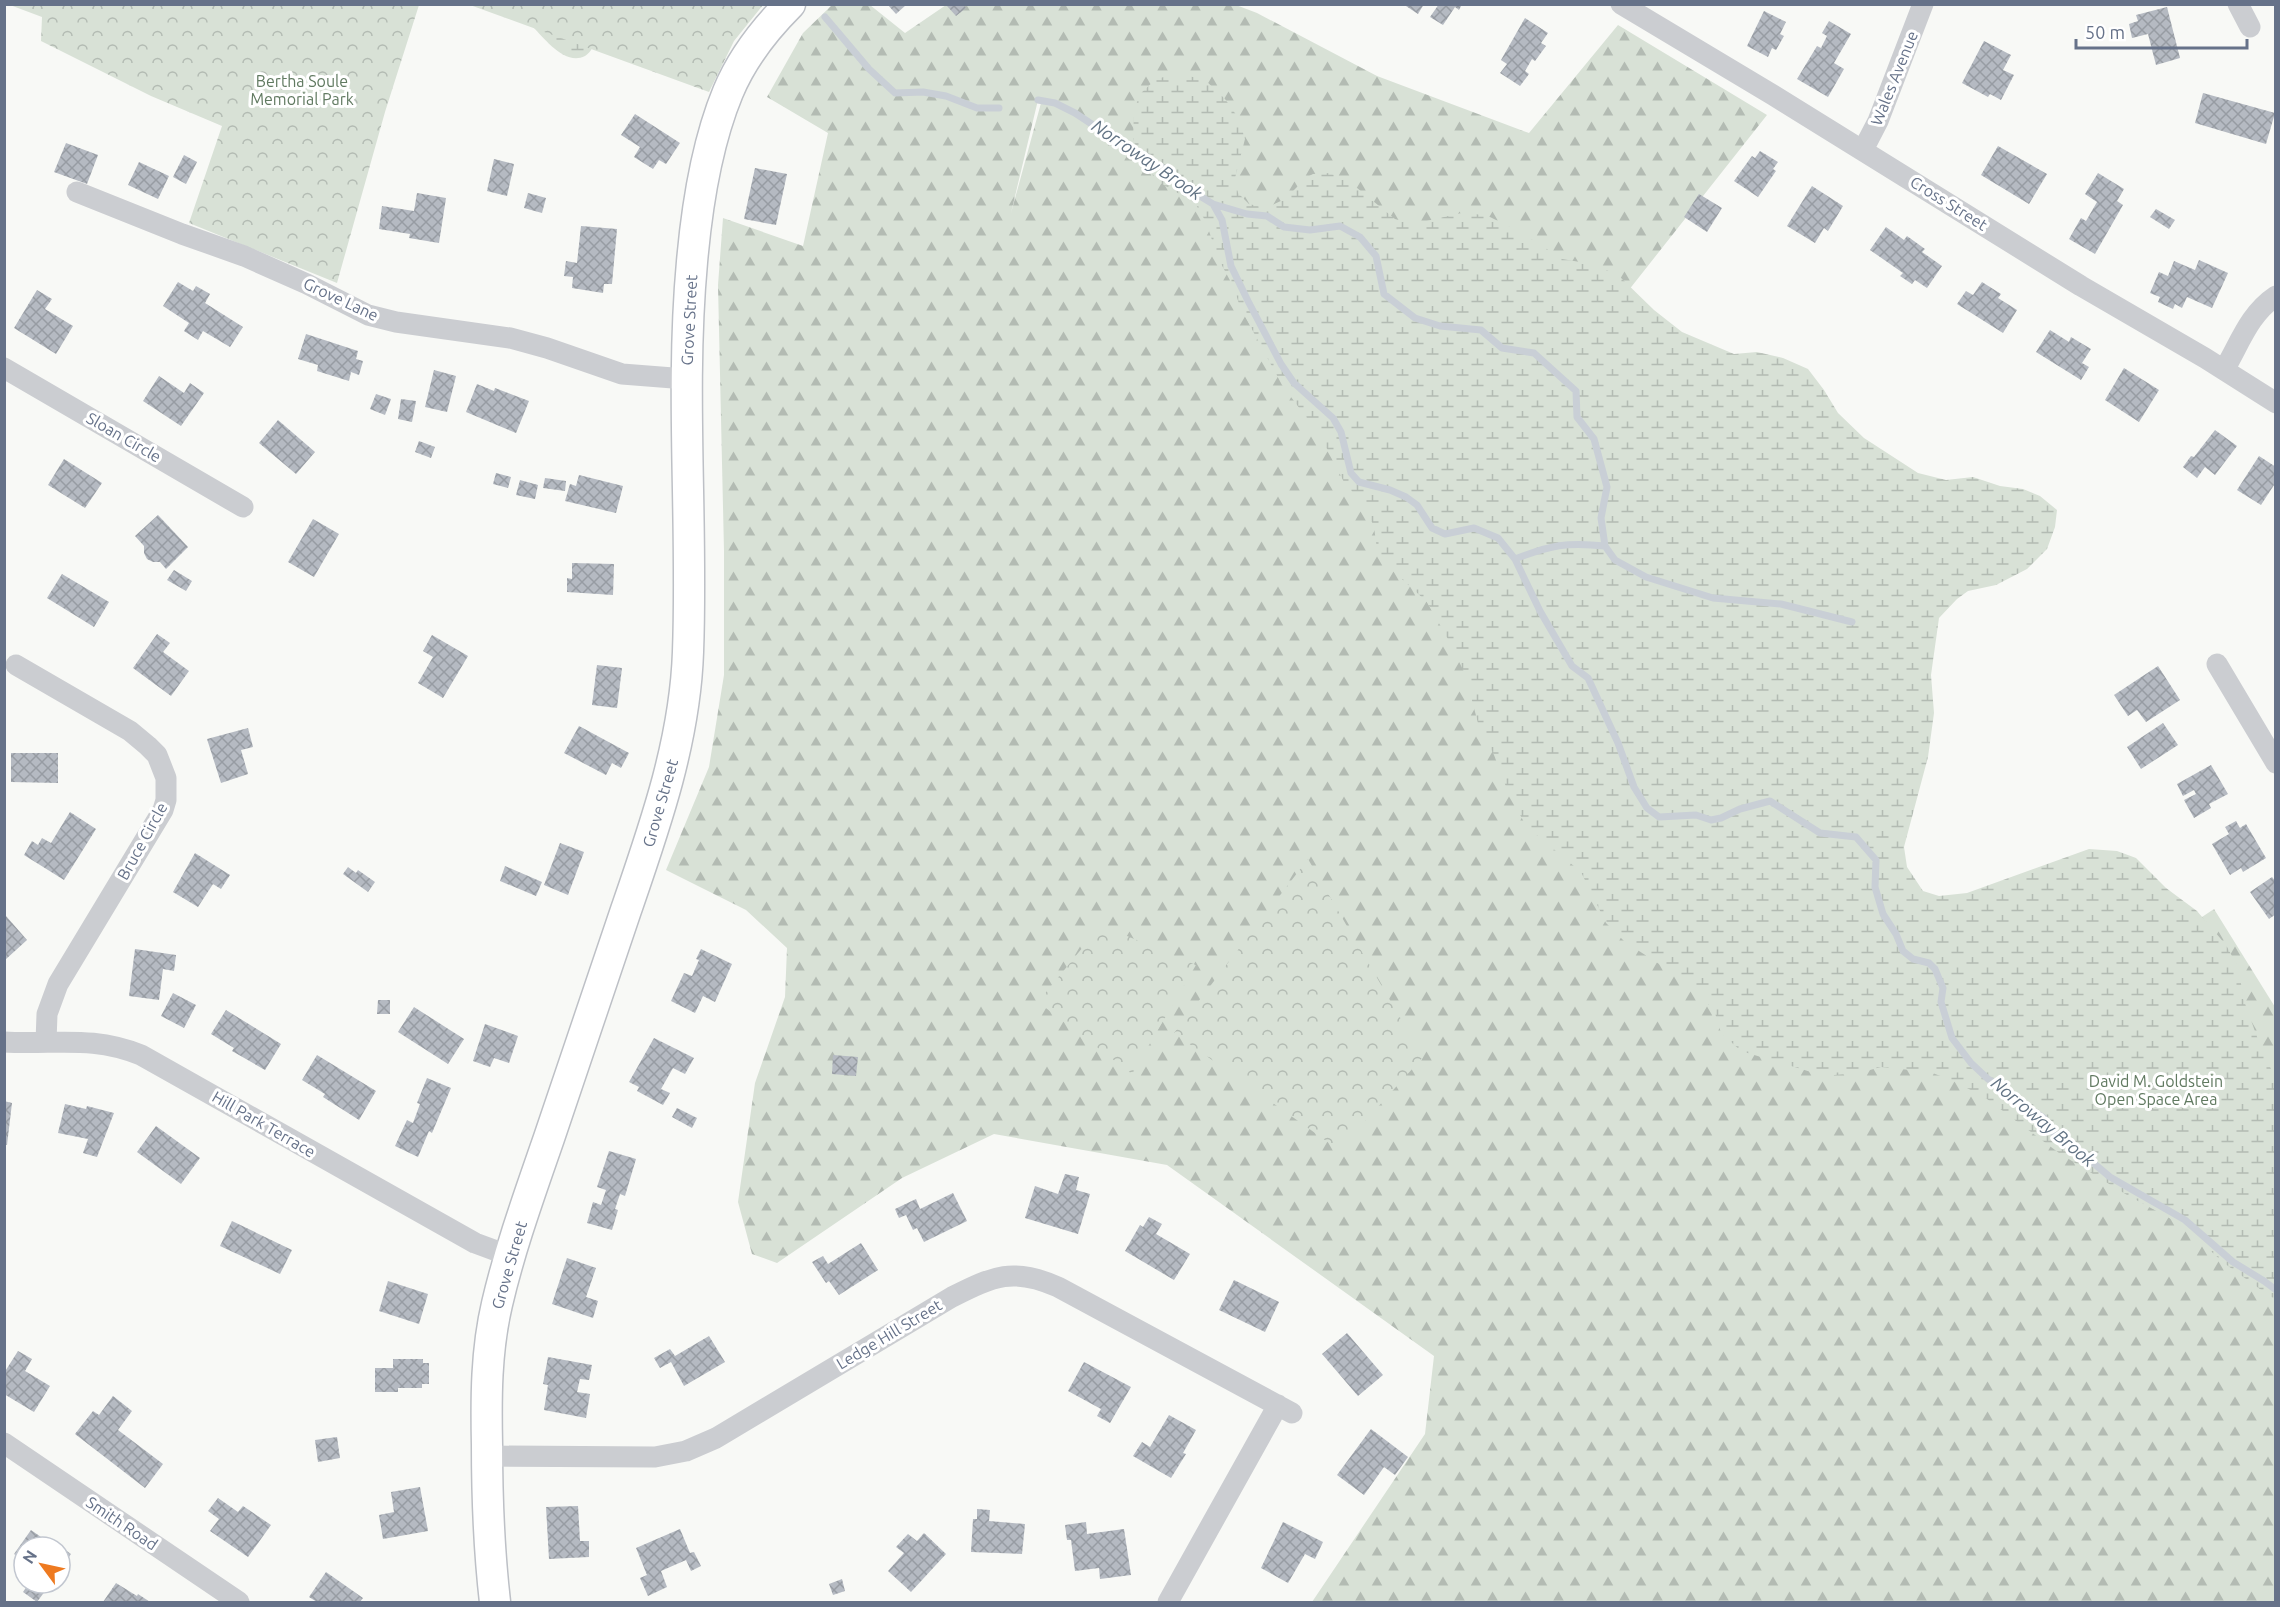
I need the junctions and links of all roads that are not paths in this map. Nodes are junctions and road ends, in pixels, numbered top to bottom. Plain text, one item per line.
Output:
1 (790, 4) edge
2 (1621, 4) edge
3 (1923, 4) edge
4 (2238, 4) edge
5 (2250, 27) dead end
6 (1863, 150) junction
7 (77, 192) dead end
8 (2276, 296) edge
9 (4, 368) edge
10 (2224, 370) junction
11 (686, 380) junction
12 (2276, 403) edge
13 (243, 507) dead end
14 (2217, 664) dead end
15 (16, 665) dead end
16 (2276, 763) edge
17 (4, 1042) edge
18 (46, 1042) junction
19 (510, 1256) junction
20 (4, 1443) edge
21 (487, 1456) junction
22 (239, 1602) edge
23 (495, 1602) edge
24 (1168, 1602) edge

1 - 11 street, Grove Street
2 - 6 street, Cross Street
3 - 6 street, Wales Avenue
4 - 5 street
6 - 10 street, Cross Street
7 - 11 street, Grove Lane
8 - 10 street
9 - 13 street, Sloan Circle
10 - 12 street, Cross Street
11 - 19 street, Grove Street
14 - 16 street
15 - 18 street, Bruce Circle
17 - 18 street, Hill Park Terrace
18 - 19 street, Hill Park Terrace
19 - 21 street, Grove Street
20 - 22 street, Smith Road
21 - 23 street, Grove Street
21 - 24 street, Ledge Hill Street

